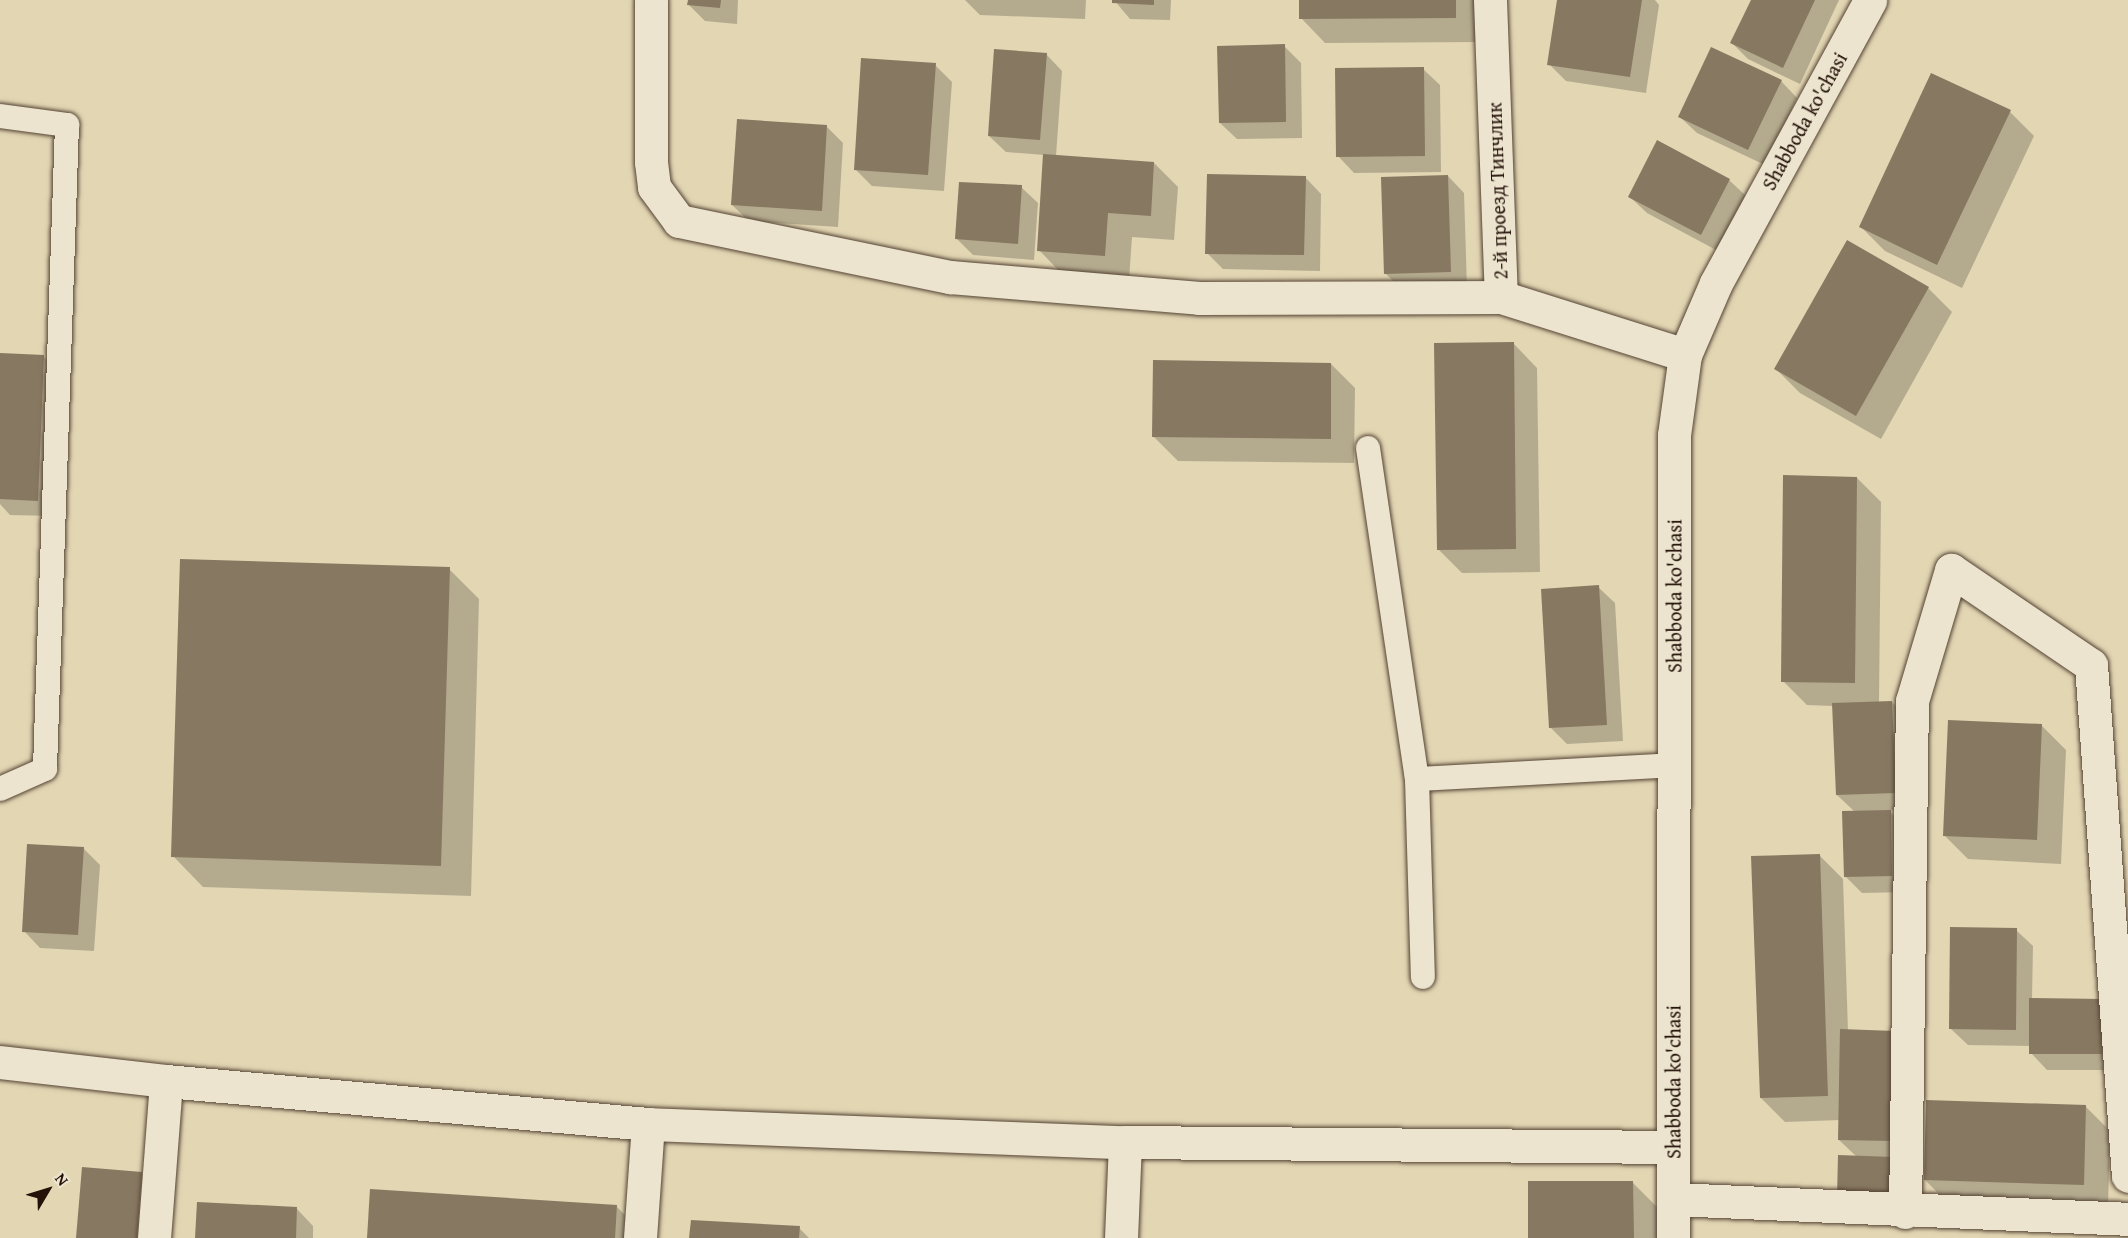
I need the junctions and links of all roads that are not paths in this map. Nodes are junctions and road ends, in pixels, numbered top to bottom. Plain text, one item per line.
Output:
1 (651, 0) edge
2 (1490, 0) edge
3 (1870, 0) edge
4 (0, 116) edge
5 (1500, 297) junction
6 (1685, 355) junction
7 (1368, 448) dead end
8 (1674, 765) junction
9 (1417, 779) junction
10 (0, 789) edge
11 (1423, 977) dead end
12 (0, 1062) edge
13 (166, 1081) junction
14 (648, 1124) junction
15 (1125, 1142) junction
16 (1673, 1148) junction
17 (2128, 1176) edge
18 (1673, 1199) junction
19 (1905, 1212) junction
20 (2128, 1219) edge
21 (154, 1238) edge
22 (640, 1238) edge
23 (1121, 1238) edge
24 (1673, 1238) edge

1 - 5 street
2 - 5 street, 2-й проезд Тинчлик
3 - 6 street, Shabboda ko'chasi
4 - 10 lane
5 - 6 street, 2-й проезд Тинчлик
6 - 8 street, Shabboda ko'chasi
7 - 9 lane
8 - 9 lane
8 - 16 street, Shabboda ko'chasi
9 - 11 lane
12 - 13 street
13 - 14 street
13 - 21 street
14 - 15 street
14 - 22 street
15 - 16 street
15 - 23 street
16 - 18 street, Shabboda ko'chasi
17 - 19 street
18 - 19 street
18 - 24 street, Shabboda ko'chasi
19 - 20 street

